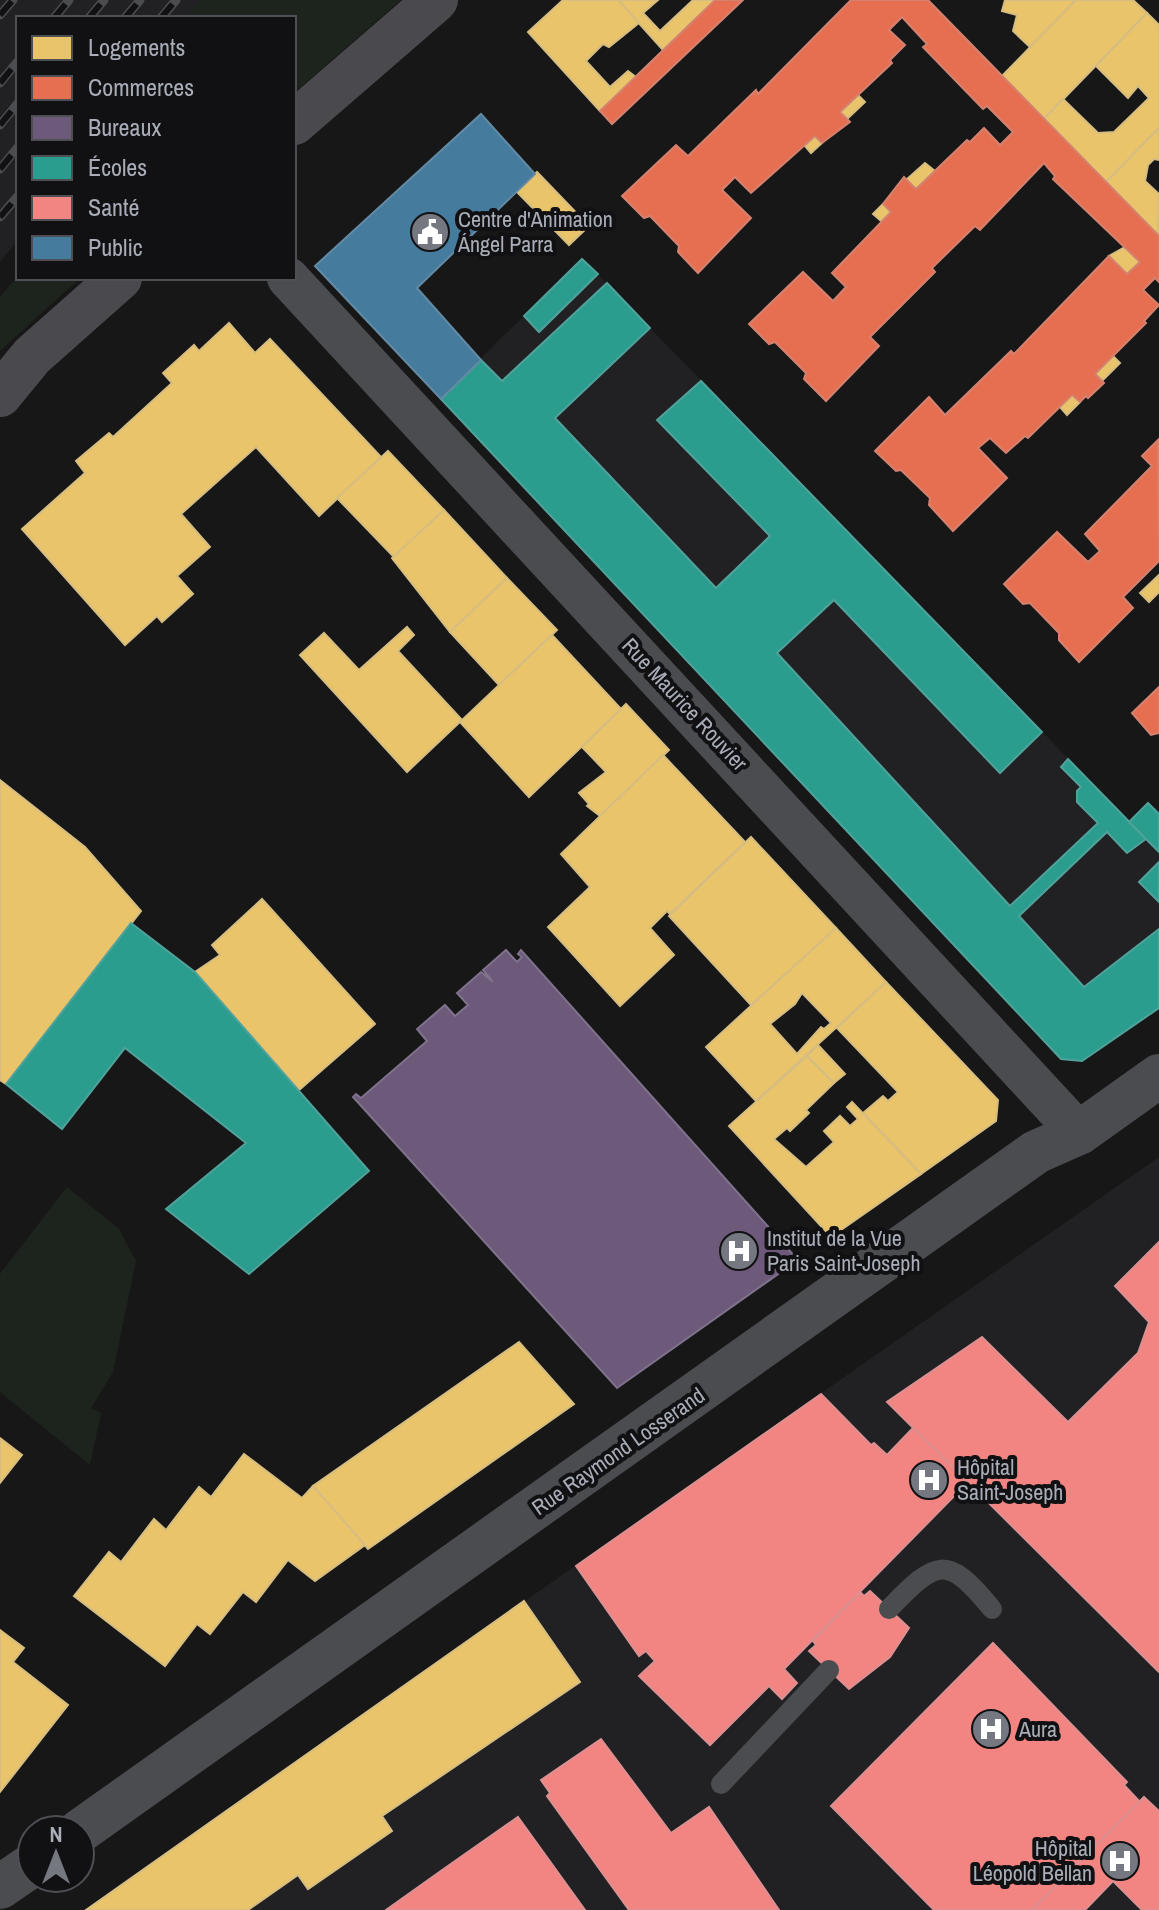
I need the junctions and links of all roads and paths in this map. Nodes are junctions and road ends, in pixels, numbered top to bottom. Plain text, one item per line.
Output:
1 (436, 0) edge
2 (296, 121) edge
3 (118, 280) edge
4 (290, 280) edge
5 (0, 395) edge
6 (1159, 1076) edge
7 (1079, 1133) junction
8 (889, 1609) dead end
9 (992, 1609) dead end
10 (829, 1670) dead end
11 (721, 1784) dead end
12 (96, 1820) edge

1 - 2 main road
3 - 5 main road
4 - 7 street, Rue Maurice Rouvier
6 - 7 street, Rue Raymond Losserand
7 - 12 street, Rue Raymond Losserand
8 - 9 lane
10 - 11 lane

